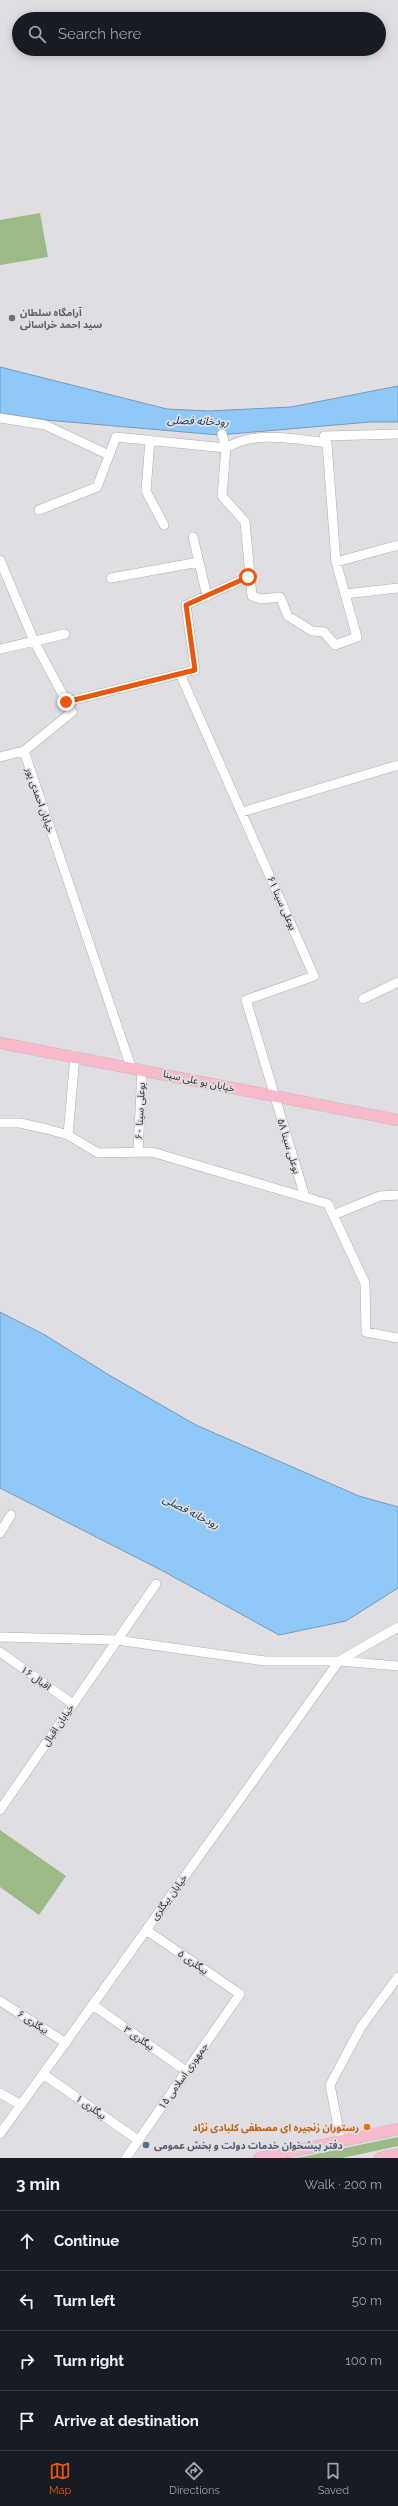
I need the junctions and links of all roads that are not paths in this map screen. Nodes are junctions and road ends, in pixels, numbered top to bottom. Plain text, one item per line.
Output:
1 (0, 418) edge
2 (222, 434) dead end
3 (398, 434) edge
4 (324, 435) junction
5 (150, 440) junction
6 (226, 448) junction
7 (109, 455) junction
8 (39, 510) dead end
9 (164, 526) dead end
10 (193, 537) dead end
11 (398, 545) edge
12 (0, 560) edge
13 (199, 562) junction
14 (336, 562) junction
15 (2, 569) edge
16 (248, 577) junction
17 (111, 578) dead end
18 (398, 588) edge
19 (345, 594) junction
20 (207, 596) junction
21 (65, 634) dead end
22 (34, 641) junction
23 (0, 649) edge
24 (180, 674) junction
25 (66, 702) junction
26 (24, 751) junction
27 (0, 757) edge
28 (398, 765) edge
29 (242, 812) junction
30 (398, 982) edge
31 (363, 1000) dead end
32 (0, 1043) edge
33 (75, 1056) junction
34 (136, 1068) junction
35 (273, 1096) junction
36 (398, 1120) edge
37 (0, 1123) edge
38 (68, 1135) junction
39 (138, 1152) junction
40 (398, 1195) edge
41 (304, 1197) junction
42 (333, 1215) junction
43 (398, 1338) edge
44 (11, 1515) dead end
45 (0, 1533) edge
46 (156, 1584) dead end
47 (398, 1627) edge
48 (0, 1637) edge
49 (117, 1640) junction
50 (0, 1652) edge
51 (339, 1661) junction
52 (398, 1666) edge
53 (73, 1704) junction
54 (0, 1810) edge
55 (146, 1930) junction
56 (398, 1977) edge
57 (240, 1994) joint
58 (0, 2001) edge
59 (93, 2005) junction
60 (66, 2043) junction
61 (186, 2071) junction
62 (43, 2074) junction
63 (0, 2093) edge
64 (20, 2106) junction
65 (398, 2130) edge
66 (0, 2134) edge
67 (138, 2140) junction
68 (341, 2141) junction
69 (398, 2154) edge
70 (126, 2158) edge
71 (259, 2158) edge
72 (380, 2158) edge

1 - 7 street
2 - 6 street
3 - 4 street
4 - 6 street
4 - 14 street
5 - 6 street
5 - 7 street
5 - 9 street
6 - 16 street
7 - 8 street
10 - 13 street
11 - 14 street
12 - 15 street
13 - 17 street
13 - 20 street
14 - 19 street
15 - 22 street
16 - 19 street
16 - 20 street
18 - 19 street
20 - 24 street
21 - 22 street
22 - 23 street
22 - 25 street
24 - 25 street
24 - 29 street, بوعلی سینا ۶۱
25 - 26 street
26 - 27 street
26 - 34 street, خیابان احمدی پور
28 - 29 street
29 - 35 street, بوعلی سینا ۶۱
30 - 31 street
32 - 33 main road, خیابان بو علی سینا
33 - 34 main road, خیابان بو علی سینا
33 - 38 street
34 - 35 main road, خیابان بو علی سینا
34 - 39 street, بوعلی سینا ۶۰
35 - 36 main road, خیابان بو علی سینا
35 - 41 street, بوعلی سینا ۵۸
37 - 38 street
38 - 39 street
39 - 41 street
40 - 42 street
41 - 42 street
42 - 43 street
44 - 45 street
46 - 49 street, خیابان اقبال
47 - 51 street
48 - 49 street
49 - 51 street
49 - 53 street, خیابان اقبال
50 - 53 street, اقبال ۱۶
51 - 52 street
51 - 55 street, خیابان بیگلری
53 - 54 street, خیابان اقبال
55 - 57 street, بیگلری ۵
55 - 59 street, خیابان بیگلری
56 - 68 street
57 - 61 street, جمهوری اسلامی ۱۵
58 - 60 street, بیگلری ۶
59 - 60 street, خیابان بیگلری
59 - 61 street, بیگلری ۳
60 - 62 street, خیابان بیگلری
61 - 67 street, جمهوری اسلامی ۱۵
62 - 64 street, خیابان بیگلری
62 - 67 street, بیگلری ۱
63 - 64 street
64 - 66 street, خیابان بیگلری
65 - 68 main road
67 - 70 street, جمهوری اسلامی ۱۵
68 - 71 main road
69 - 72 main road

